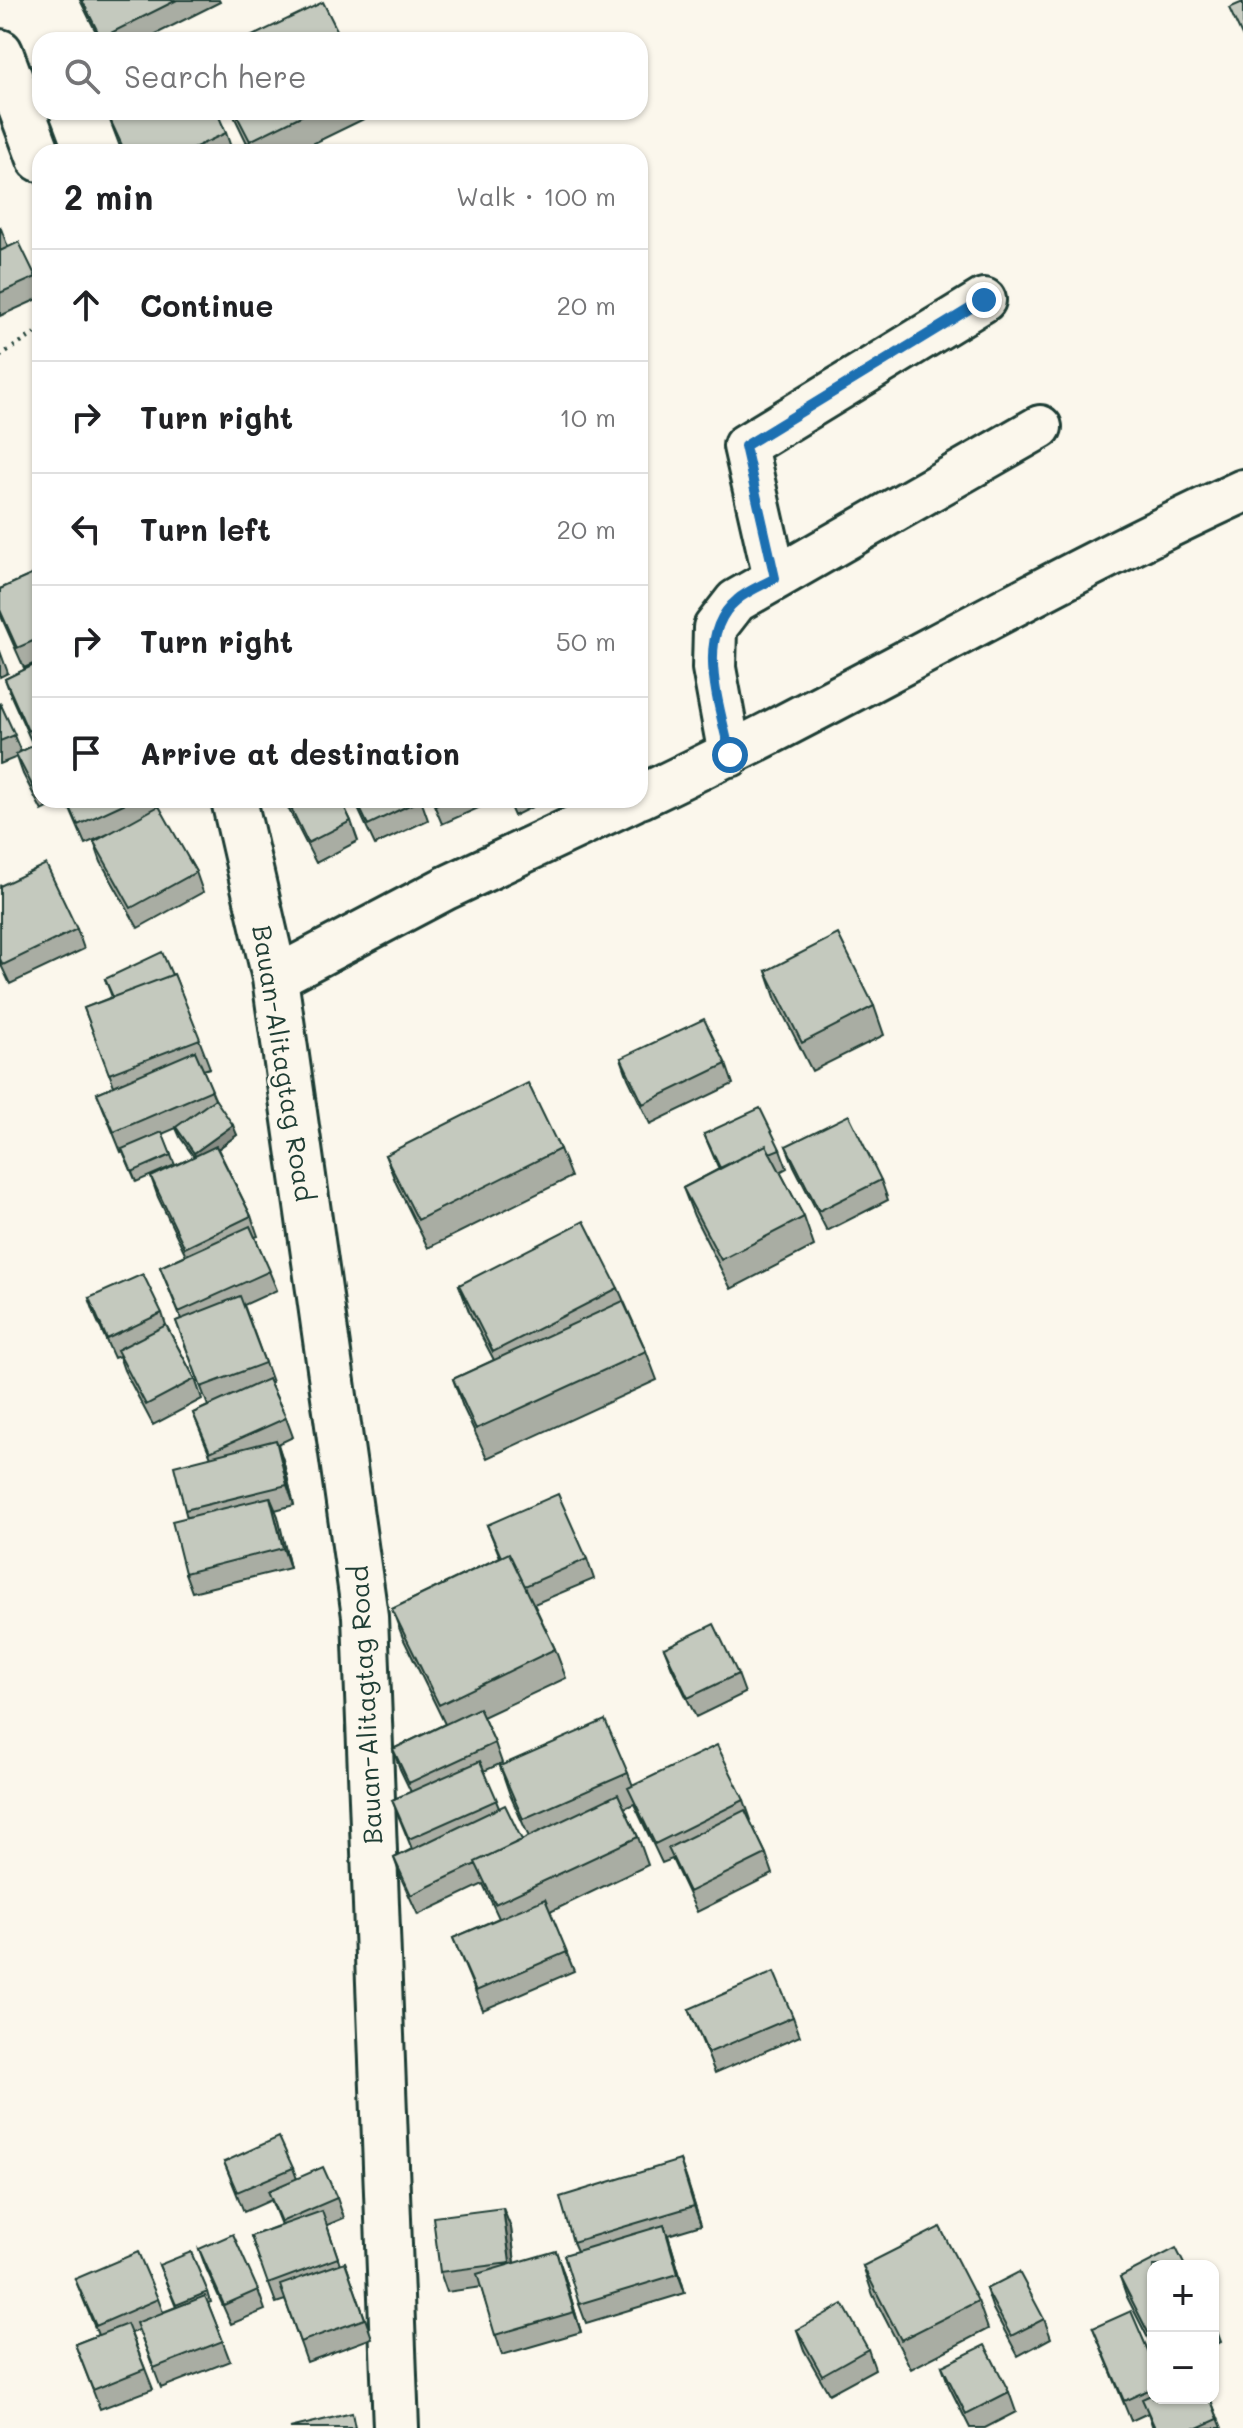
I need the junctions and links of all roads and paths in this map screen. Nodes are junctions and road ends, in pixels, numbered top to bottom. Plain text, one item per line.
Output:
1 (0, 52) edge
2 (34, 144) edge
3 (984, 300) dead end
4 (32, 335) edge
5 (0, 356) edge
6 (1040, 427) dead end
7 (1243, 491) edge
8 (775, 578) junction
9 (730, 755) junction
10 (648, 793) edge
11 (236, 808) edge
12 (616, 808) edge
13 (275, 978) junction
14 (396, 2428) edge

1 - 2 main road
3 - 8 street
4 - 5 path
6 - 8 street
7 - 9 street
8 - 9 street
9 - 10 street
11 - 13 main road, Bauan-Alitagtag Road
12 - 13 street
13 - 14 main road, Bauan-Alitagtag Road

